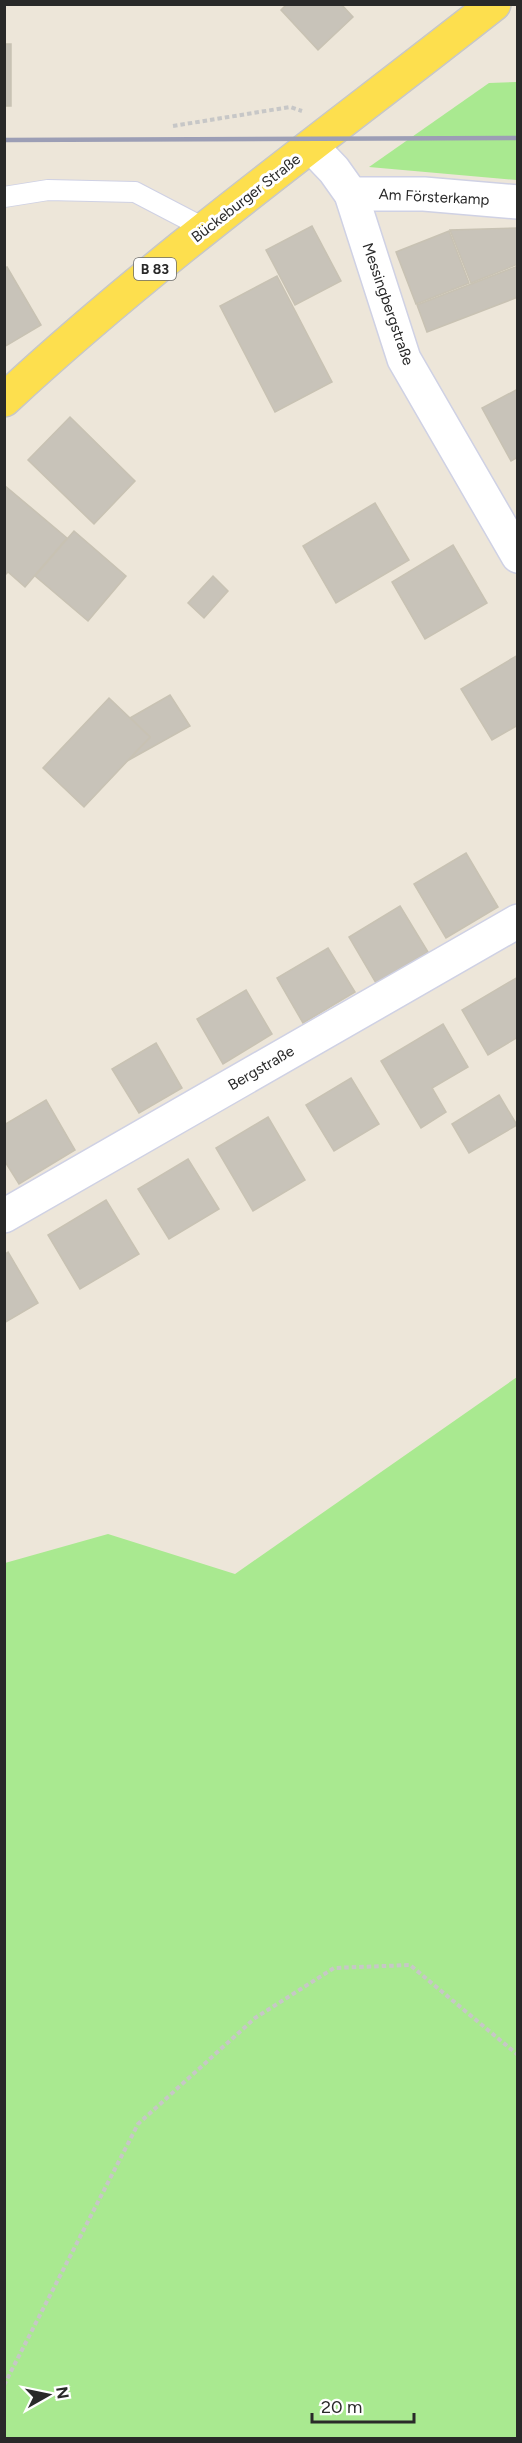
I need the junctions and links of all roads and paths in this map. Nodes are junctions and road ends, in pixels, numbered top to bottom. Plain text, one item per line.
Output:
1 (494, 4) edge
2 (340, 125) junction
3 (173, 126) dead end
4 (312, 147) junction
5 (351, 194) junction
6 (4, 197) edge
7 (518, 202) edge
8 (204, 228) junction
9 (4, 400) edge
10 (518, 556) edge
11 (518, 921) edge
12 (4, 1216) edge
13 (518, 2055) edge
14 (4, 2385) edge

1 - 2 main road, Bückeburger Straße / B 83
2 - 3 path
2 - 4 main road, Bückeburger Straße / B 83
4 - 5 street, Messingbergstraße
4 - 8 main road, Bückeburger Straße / B 83
5 - 7 street, Am Försterkamp
5 - 10 street, Messingbergstraße
6 - 8 lane
8 - 9 main road, Bückeburger Straße / B 83
11 - 12 street, Bergstraße
13 - 14 path

